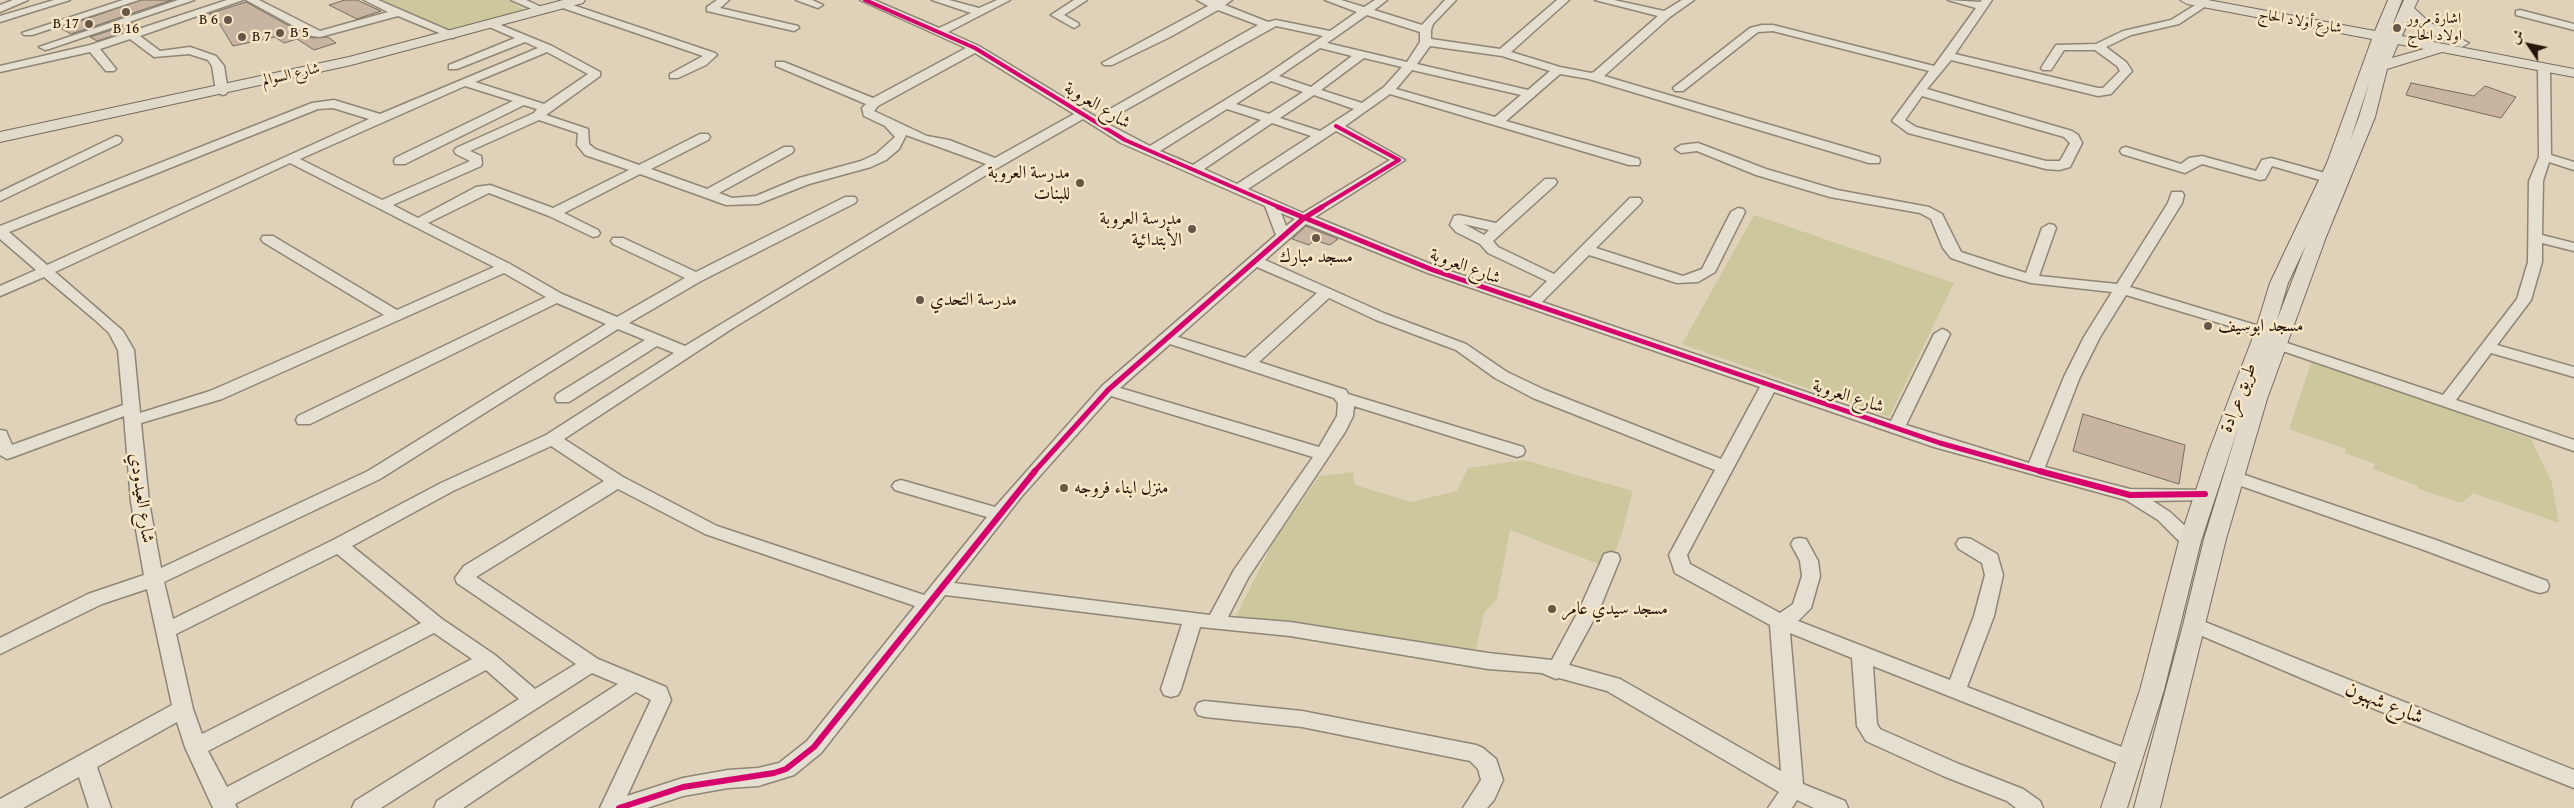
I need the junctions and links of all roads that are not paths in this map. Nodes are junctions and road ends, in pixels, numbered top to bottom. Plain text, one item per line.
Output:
1 (22, 0) edge
2 (65, 0) edge
3 (134, 0) edge
4 (189, 0) edge
5 (251, 0) edge
6 (516, 0) edge
7 (578, 0) edge
8 (724, 0) edge
9 (802, 0) edge
10 (865, 0) edge
11 (937, 0) edge
12 (1005, 0) edge
13 (1082, 0) edge
14 (1202, 0) edge
15 (1330, 0) edge
16 (1382, 0) edge
17 (1451, 0) edge
18 (1564, 0) edge
19 (1600, 0) edge
20 (1689, 0) edge
21 (1953, 0) edge
22 (2187, 0) edge
23 (229, 1) edge
24 (372, 1) edge
25 (2211, 2) edge
26 (1222, 3) edge
27 (1985, 3) edge
28 (561, 4) junction
29 (2392, 4) edge
30 (2409, 4) edge
31 (818, 5) dead end
32 (543, 10) junction
33 (1366, 11) junction
34 (399, 12) junction
35 (980, 12) junction
36 (2520, 13) dead end
37 (2, 15) edge
38 (1666, 15) junction
39 (2317, 23) junction
40 (491, 24) junction
41 (1074, 25) dead end
42 (1267, 25) junction
43 (2574, 27) edge
44 (794, 28) dead end
45 (940, 32) junction
46 (28, 33) junction
47 (1330, 34) junction
48 (453, 35) junction
49 (2387, 35) junction
50 (133, 36) junction
51 (1425, 36) junction
52 (525, 38) junction
53 (1318, 44) junction
54 (2098, 47) junction
55 (93, 48) junction
56 (548, 48) junction
57 (974, 48) junction
58 (49, 52) junction
59 (2478, 52) junction
60 (1503, 53) junction
61 (1362, 54) junction
62 (1948, 56) junction
63 (1108, 63) dead end
64 (780, 64) dead end
65 (1412, 64) junction
66 (2374, 66) junction
67 (452, 67) dead end
68 (2047, 68) dead end
69 (2544, 68) junction
70 (110, 69) dead end
71 (2574, 69) edge
72 (0, 70) edge
73 (1558, 70) junction
74 (1937, 70) junction
75 (2574, 73) edge
76 (674, 76) dead end
77 (1270, 76) junction
78 (1591, 76) junction
79 (464, 82) junction
80 (1680, 88) dead end
81 (1314, 90) junction
82 (1388, 90) junction
83 (222, 91) junction
84 (1919, 91) junction
85 (1531, 94) junction
86 (523, 101) junction
87 (874, 103) junction
88 (1225, 104) junction
89 (1364, 108) junction
90 (541, 112) junction
91 (1089, 118) junction
92 (1269, 118) junction
93 (382, 119) junction
94 (1498, 121) junction
95 (891, 125) junction
96 (1336, 126) junction
97 (1320, 135) junction
98 (0, 137) edge
99 (704, 137) dead end
100 (116, 140) dead end
101 (1681, 149) dead end
102 (788, 150) dead end
103 (1150, 151) junction
104 (2126, 151) dead end
105 (2545, 157) junction
106 (291, 158) junction
107 (1874, 160) dead end
108 (400, 161) dead end
109 (1634, 162) dead end
110 (996, 163) junction
111 (2574, 166) edge
112 (641, 168) junction
113 (1194, 170) junction
114 (2327, 178) junction
115 (1550, 182) dead end
116 (1238, 189) junction
117 (707, 194) junction
118 (2177, 195) dead end
119 (0, 197) edge
120 (850, 200) dead end
121 (1635, 201) dead end
122 (1271, 204) junction
123 (382, 205) junction
124 (1738, 212) dead end
125 (554, 213) junction
126 (1304, 218) junction
127 (416, 224) junction
128 (1499, 228) junction
129 (2050, 228) dead end
130 (0, 232) edge
131 (593, 233) dead end
132 (1282, 236) junction
133 (2537, 238) junction
134 (268, 239) dead end
135 (1485, 241) junction
136 (618, 242) dead end
137 (2574, 247) edge
138 (1589, 250) junction
139 (1256, 261) junction
140 (505, 267) junction
141 (43, 270) junction
142 (696, 278) junction
143 (2031, 278) junction
144 (1556, 280) junction
145 (2122, 289) junction
146 (0, 292) edge
147 (1327, 292) junction
148 (557, 297) junction
149 (1531, 305) junction
150 (396, 316) junction
151 (616, 324) junction
152 (1942, 334) dead end
153 (1166, 338) junction
154 (2271, 339) junction
155 (656, 340) junction
156 (2490, 348) junction
157 (687, 353) junction
158 (1248, 364) junction
159 (2574, 372) edge
160 (1769, 386) junction
161 (1108, 390) junction
162 (563, 398) dead end
163 (1344, 398) junction
164 (2446, 402) junction
165 (131, 414) junction
166 (304, 420) dead end
167 (1896, 428) junction
168 (0, 435) edge
169 (552, 439) junction
170 (2574, 446) edge
171 (1517, 451) dead end
172 (3, 454) edge
173 (1323, 454) junction
174 (1724, 468) junction
175 (2035, 470) junction
176 (2232, 477) junction
177 (616, 481) junction
178 (901, 486) dead end
179 (2205, 494) junction
180 (2130, 495) junction
181 (999, 514) junction
182 (2190, 541) junction
183 (1800, 544) dead end
184 (1965, 544) dead end
185 (339, 545) junction
186 (1611, 559) dead end
187 (154, 579) junction
188 (2540, 586) dead end
189 (940, 588) junction
190 (927, 603) junction
191 (1193, 619) junction
192 (1779, 621) junction
193 (435, 624) junction
194 (1215, 624) junction
195 (2195, 625) junction
196 (167, 630) junction
197 (0, 647) edge
198 (1862, 655) junction
199 (488, 660) junction
200 (591, 664) junction
201 (1556, 671) junction
202 (636, 682) junction
203 (1171, 689) dead end
204 (1956, 690) junction
205 (535, 700) junction
206 (184, 709) junction
207 (1205, 709) dead end
208 (196, 747) junction
209 (2130, 759) junction
210 (85, 763) junction
211 (2574, 779) edge
212 (1793, 789) junction
213 (223, 805) edge
214 (3, 808) edge
215 (100, 808) edge
216 (363, 808) edge
217 (445, 808) edge
218 (611, 808) edge
219 (619, 808) edge
220 (1474, 808) edge
221 (1779, 808) edge
222 (1837, 808) edge
223 (2032, 808) edge
224 (2114, 808) edge
225 (2147, 808) edge

1 - 37 street
2 - 37 street
3 - 46 street
4 - 58 street
5 - 34 street
6 - 32 street
7 - 28 main road, شارع السوالم
8 - 44 street
9 - 31 street
10 - 45 street, شارع العروبة
11 - 35 street
12 - 35 street
13 - 41 street
14 - 26 street
15 - 33 street
16 - 33 street
17 - 51 street
18 - 60 street
19 - 38 street
20 - 38 street
21 - 27 street
22 - 25 main road, شارع أولاد الحاج
23 - 50 street
24 - 34 street
25 - 39 main road, شارع أولاد الحاج
25 - 54 street
26 - 42 street
26 - 63 street
27 - 62 street
28 - 32 main road, شارع السوالم
28 - 76 street
29 - 39 main road
29 - 49 main road, طريق عرادة
30 - 49 main road, طريق عرادة
30 - 59 main road
32 - 40 main road, شارع السوالم
33 - 47 street
33 - 51 street
34 - 48 street
35 - 45 street
36 - 43 street
37 - 46 street
38 - 78 street
39 - 49 main road, شارع أولاد الحاج
39 - 66 main road
40 - 48 main road, شارع السوالم
40 - 52 street
42 - 47 street
42 - 91 street
45 - 57 street, شارع العروبة
46 - 58 street
47 - 53 street
48 - 83 main road, شارع السوالم
49 - 59 main road, شارع أولاد الحاج
49 - 66 main road, طريق عرادة
50 - 55 street
50 - 83 street
51 - 60 street
51 - 65 street
52 - 56 street
52 - 67 street
53 - 61 street
53 - 77 street
54 - 62 street
54 - 68 street
55 - 58 street
55 - 70 street
56 - 79 street
56 - 90 street
57 - 87 street
57 - 91 street, شارع العروبة
58 - 72 street
59 - 66 main road
59 - 69 main road
59 - 71 main road
60 - 73 street
61 - 65 street
61 - 81 street
62 - 74 street
64 - 87 street
65 - 82 street
65 - 85 street
66 - 114 main road, طريق عرادة
66 - 154 main road, طريق عرادة
69 - 75 main road
69 - 105 street
73 - 78 street
73 - 85 street
74 - 80 street
74 - 84 street
77 - 81 street
77 - 88 street
78 - 107 street
79 - 86 street
79 - 93 street
81 - 89 street
81 - 92 street
82 - 89 street
82 - 94 street
83 - 98 main road, شارع السوالم
84 - 84 street
85 - 94 street
86 - 90 street
86 - 108 street
87 - 95 street
88 - 92 street
88 - 103 street
89 - 96 street
90 - 112 street
90 - 123 street
91 - 103 street, شارع العروبة
91 - 110 street
92 - 97 street
92 - 113 street
93 - 106 street
93 - 130 street
94 - 109 street
95 - 110 street
95 - 117 street
96 - 97 street
96 - 126 street
97 - 116 street
99 - 112 street
100 - 119 street
101 - 143 street
102 - 117 street
103 - 113 street, شارع العروبة
104 - 114 street
105 - 111 street
105 - 133 street
106 - 123 street
106 - 141 street
110 - 157 street
112 - 117 street
112 - 125 street
113 - 116 street, شارع العروبة
114 - 154 main road, طريق عرادة
115 - 128 street
116 - 122 street, شارع العروبة
118 - 145 street
120 - 142 street
121 - 138 street
122 - 126 street, شارع العروبة
122 - 132 street
123 - 127 street
124 - 138 street
125 - 127 street
125 - 131 street
126 - 132 street
126 - 149 street, شارع العروبة
127 - 140 street
128 - 135 street
128 - 135 street
129 - 143 street
130 - 141 street, شارع العيدودي
132 - 139 street
133 - 137 street
133 - 156 street
134 - 150 street
135 - 144 street
136 - 142 street
138 - 144 street
139 - 147 street
139 - 153 street
140 - 148 street
140 - 150 street
141 - 146 street
141 - 165 street, شارع العيدودي
142 - 151 street
143 - 145 street
144 - 149 street
145 - 154 street
145 - 175 street
147 - 158 street
147 - 174 street
148 - 151 street
148 - 166 street
149 - 160 street, شارع العروبة
150 - 165 street
151 - 155 street
151 - 187 street
152 - 167 street
153 - 158 street
153 - 161 street
154 - 164 street
154 - 176 main road, طريق عرادة
154 - 179 main road, طريق عرادة
155 - 157 street
155 - 162 street
156 - 159 street
156 - 164 street
157 - 169 street
158 - 163 street
160 - 167 street, شارع العروبة
160 - 174 street
161 - 173 street
161 - 181 street
163 - 171 street
163 - 173 street
164 - 170 street
165 - 172 street
165 - 187 street, شارع العيدودي
167 - 175 street, شارع العروبة
168 - 172 street
169 - 177 street
169 - 185 street
173 - 194 street
174 - 192 street
175 - 180 street, شارع العروبة
176 - 188 street
176 - 195 main road, طريق عرادة
177 - 190 street
177 - 200 street
178 - 181 street
179 - 180 street, شارع العروبة
179 - 182 main road, طريق عرادة
180 - 182 street, شارع العروبة
181 - 189 street
182 - 209 main road, طريق عرادة
183 - 192 street
184 - 204 street
185 - 193 street
185 - 196 street
186 - 201 street
187 - 196 street, شارع العيدودي
187 - 197 street
189 - 190 street
189 - 191 street
190 - 219 street
191 - 194 street
191 - 203 street
192 - 198 street
192 - 212 street
193 - 199 street
193 - 208 street
194 - 201 street
195 - 211 street, شارع شهبون
195 - 225 main road, طريق عرادة
196 - 206 street, شارع العيدودي
198 - 204 street
198 - 223 street
199 - 205 street
199 - 213 street
200 - 202 street
200 - 205 street
201 - 212 street
202 - 217 street
202 - 218 street
204 - 209 street
205 - 216 street
206 - 208 street, شارع العيدودي
206 - 210 street
207 - 220 street
208 - 213 street, شارع العيدودي
209 - 224 main road, طريق عرادة
210 - 214 street
210 - 215 street
212 - 221 street
212 - 222 street

